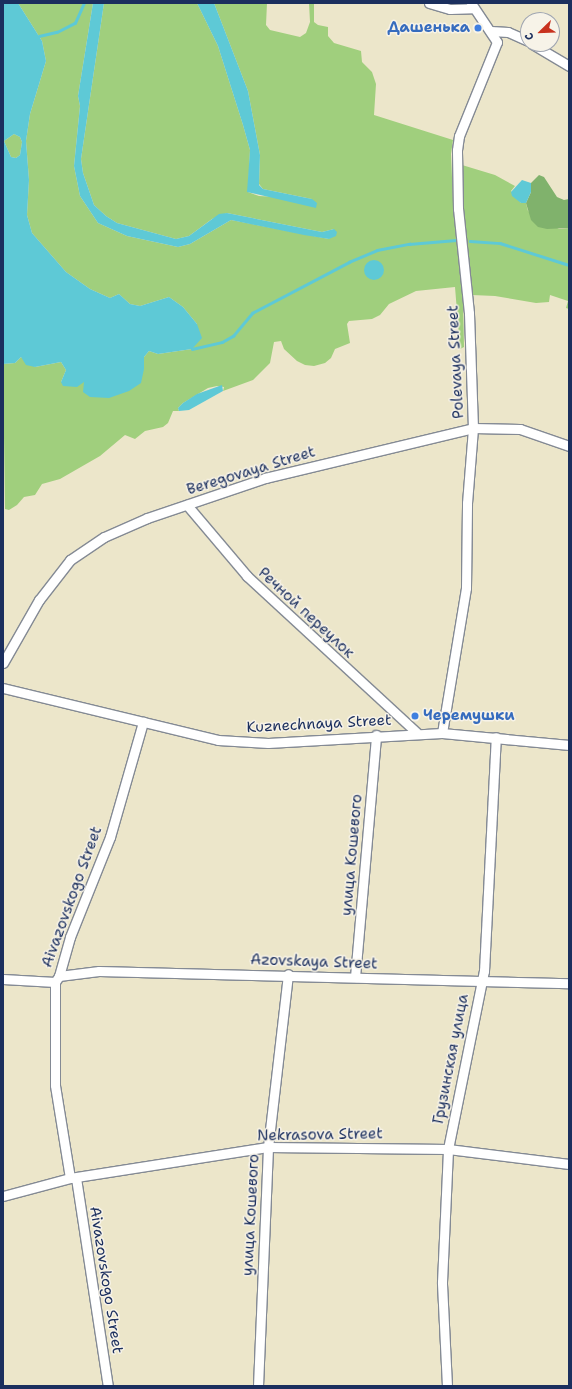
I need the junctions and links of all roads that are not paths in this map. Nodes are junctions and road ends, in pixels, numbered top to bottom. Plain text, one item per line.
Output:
1 (429, 3) edge
2 (472, 5) edge
3 (491, 31) junction
4 (520, 37) edge
5 (545, 52) edge
6 (569, 66) edge
7 (473, 428) junction
8 (569, 446) edge
9 (187, 505) junction
10 (3, 663) edge
11 (3, 688) edge
12 (143, 722) junction
13 (416, 732) junction
14 (442, 733) junction
15 (376, 735) junction
16 (496, 737) junction
17 (569, 744) edge
18 (288, 974) junction
19 (355, 977) junction
20 (3, 979) edge
21 (57, 979) junction
22 (480, 982) junction
23 (569, 983) edge
24 (268, 1147) junction
25 (448, 1149) junction
26 (569, 1164) edge
27 (73, 1178) junction
28 (3, 1196) edge
29 (108, 1386) edge
30 (258, 1386) edge
31 (447, 1386) edge

1 - 2 street
2 - 3 street, Polevaya Street
3 - 4 street
3 - 7 street, Polevaya Street
5 - 6 street
7 - 8 street, Beregovaya Street
7 - 9 street, Beregovaya Street
7 - 14 street, Polevaya Street
9 - 10 street, Beregovaya Street
9 - 13 street, Речной переулок
11 - 12 street, Kuznechnaya Street
12 - 15 street, Kuznechnaya Street
12 - 21 street, Aivazovskogo Street
13 - 14 street, Kuznechnaya Street
13 - 15 street, Kuznechnaya Street
14 - 16 street, Kuznechnaya Street
15 - 19 street, улица Кошевого
16 - 17 street, Kuznechnaya Street
16 - 22 street, Грузинская улица
18 - 19 street, Azovskaya Street
18 - 21 street, Azovskaya Street
18 - 24 street, улица Кошевого
19 - 22 street, Azovskaya Street
20 - 21 street, Azovskaya Street
21 - 27 street, Aivazovskogo Street
22 - 23 street, Azovskaya Street
22 - 25 street, Грузинская улица
24 - 25 street, Nekrasova Street
24 - 27 street, Nekrasova Street
24 - 30 street, улица Кошевого
25 - 26 street, Nekrasova Street
25 - 31 street, Грузинская улица
27 - 28 street, Nekrasova Street
27 - 29 street, Aivazovskogo Street

